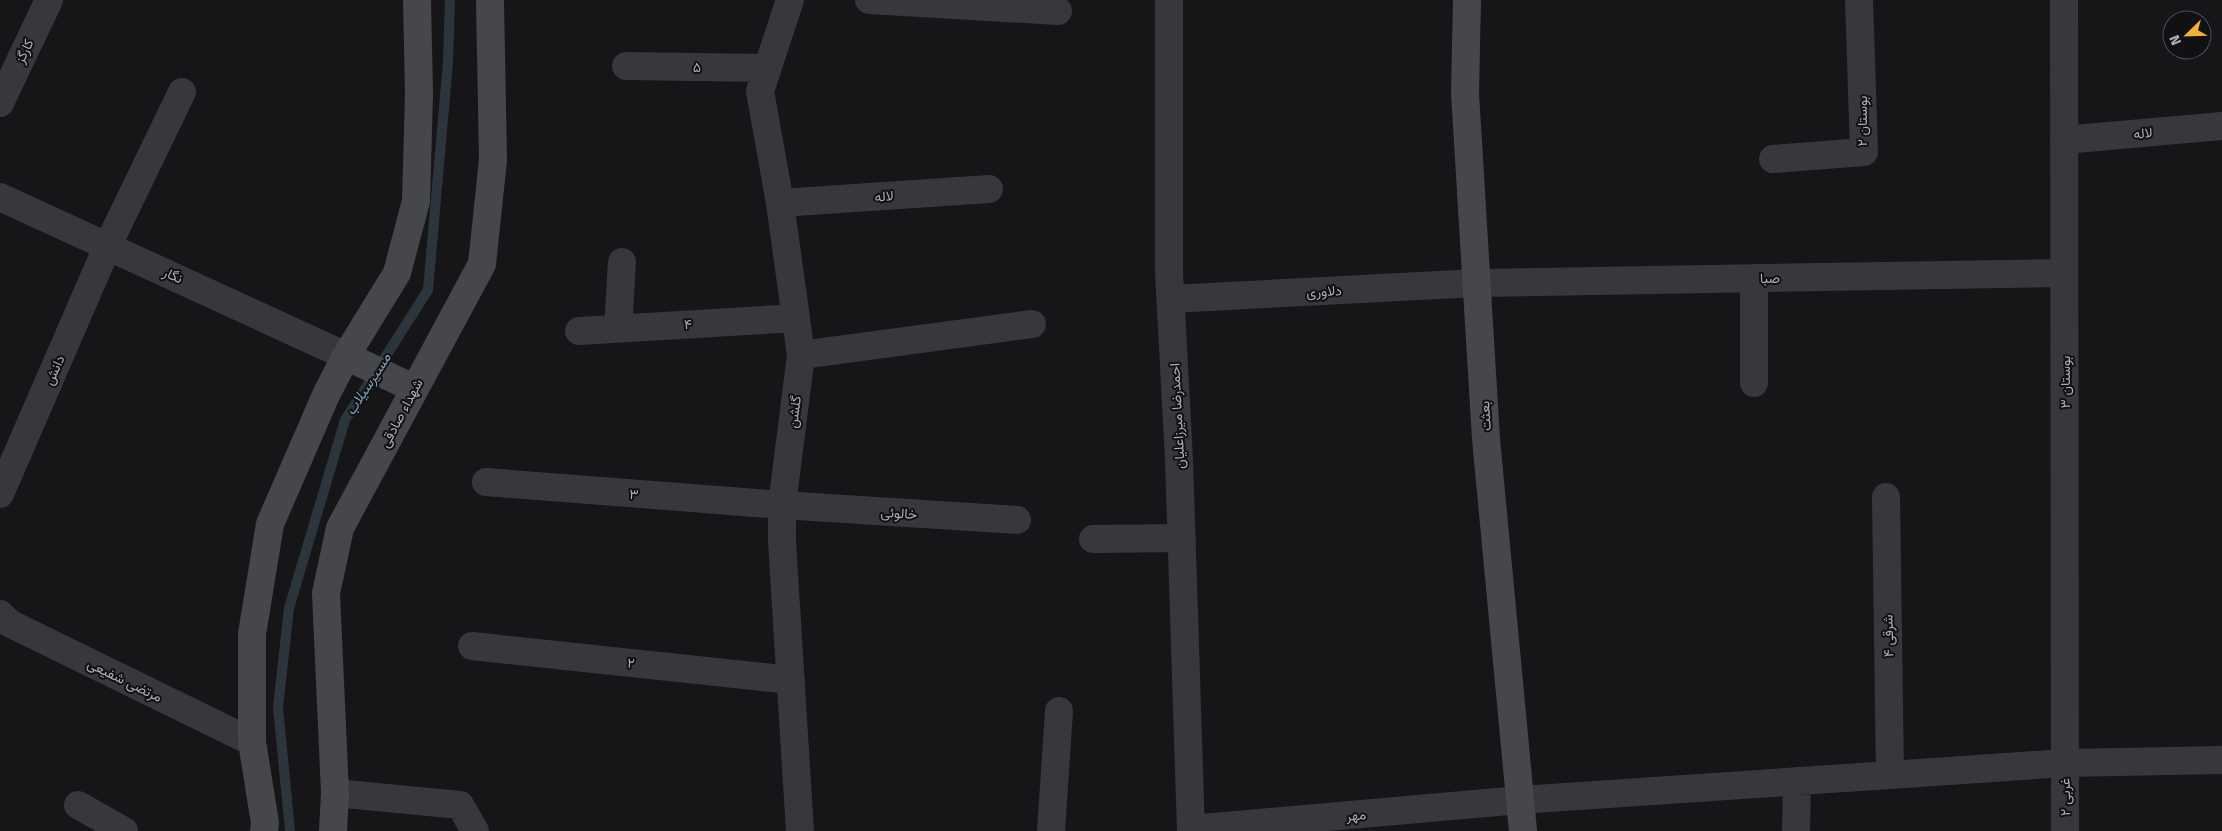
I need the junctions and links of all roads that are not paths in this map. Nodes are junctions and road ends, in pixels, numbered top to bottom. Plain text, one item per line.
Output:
1 (49, 0) edge
2 (417, 0) edge
3 (490, 0) edge
4 (790, 0) edge
5 (869, 0) edge
6 (1169, 0) edge
7 (1467, 0) edge
8 (1859, 0) edge
9 (2064, 0) edge
10 (1058, 11) dead end
11 (626, 66) dead end
12 (767, 68) junction
13 (182, 92) dead end
14 (0, 103) edge
15 (2222, 126) edge
16 (2064, 140) junction
17 (1773, 159) dead end
18 (989, 188) dead end
19 (0, 197) edge
20 (780, 203) junction
21 (108, 245) junction
22 (622, 262) dead end
23 (2064, 273) junction
24 (1754, 278) junction
25 (1476, 283) junction
26 (1171, 299) junction
27 (796, 318) junction
28 (1032, 324) dead end
29 (618, 328) junction
30 (580, 331) dead end
31 (801, 355) junction
32 (346, 356) junction
33 (1754, 383) dead end
34 (414, 388) junction
35 (486, 482) dead end
36 (0, 494) edge
37 (1886, 497) dead end
38 (782, 505) junction
39 (1017, 520) dead end
40 (1182, 538) junction
41 (1093, 539) dead end
42 (0, 614) edge
43 (472, 646) dead end
44 (791, 680) junction
45 (1060, 711) dead end
46 (252, 742) junction
47 (2222, 760) edge
48 (2065, 763) junction
49 (1890, 775) junction
50 (1797, 781) junction
51 (335, 793) junction
52 (1520, 800) junction
53 (78, 805) dead end
54 (1363, 823) edge
55 (1191, 830) edge
56 (124, 831) edge
57 (264, 831) edge
58 (333, 831) edge
59 (475, 831) edge
60 (800, 831) edge
61 (1051, 831) edge
62 (1523, 831) edge
63 (1796, 831) edge
64 (2066, 831) edge

1 - 14 street, کارگز
2 - 32 street
3 - 34 street, شهداء صادقی
4 - 12 street, گلشن
5 - 10 street
6 - 26 street, احمدرضا میرزاعلیان
7 - 25 street, بعثت
8 - 17 street, بوستان ۲
9 - 16 street, بوستان ۳
11 - 12 street, ۵
12 - 20 street, گلشن
13 - 21 street, دانش
15 - 16 street, لاله
16 - 23 street, بوستان ۳
18 - 20 street, لاله
19 - 21 street, نگار
20 - 27 street, گلشن
21 - 32 street, نگار
21 - 36 street, دانش
22 - 29 street
23 - 24 street, صبا
23 - 48 street, بوستان ۳
24 - 25 street, صبا
24 - 33 street
25 - 26 street, دلاوری
25 - 52 street, بعثت
26 - 40 street, احمدرضا میرزاعلیان
27 - 29 street, ۴
27 - 31 street, گلشن
28 - 31 street
29 - 30 street, ۴
31 - 38 street, گلشن
32 - 34 street
32 - 46 street
34 - 51 street, شهداء صادقی
35 - 38 street, ۳
37 - 49 street, ۴ شرقی
38 - 39 street, خالوئی
38 - 44 street, گلشن
40 - 41 street
40 - 55 street, احمدرضا میرزاعلیان
42 - 46 street, مرتضی شفیعی
43 - 44 street, ۲
44 - 60 street, گلشن
45 - 61 street
46 - 57 street
47 - 48 street, مهر
48 - 49 street, مهر
48 - 64 street, ۲ غربی
49 - 50 street, مهر
50 - 52 street, مهر
50 - 63 street
51 - 58 street, شهداء صادقی
51 - 59 street
52 - 54 street, مهر
52 - 62 street, بعثت
53 - 56 street
54 - 55 street, مهر

